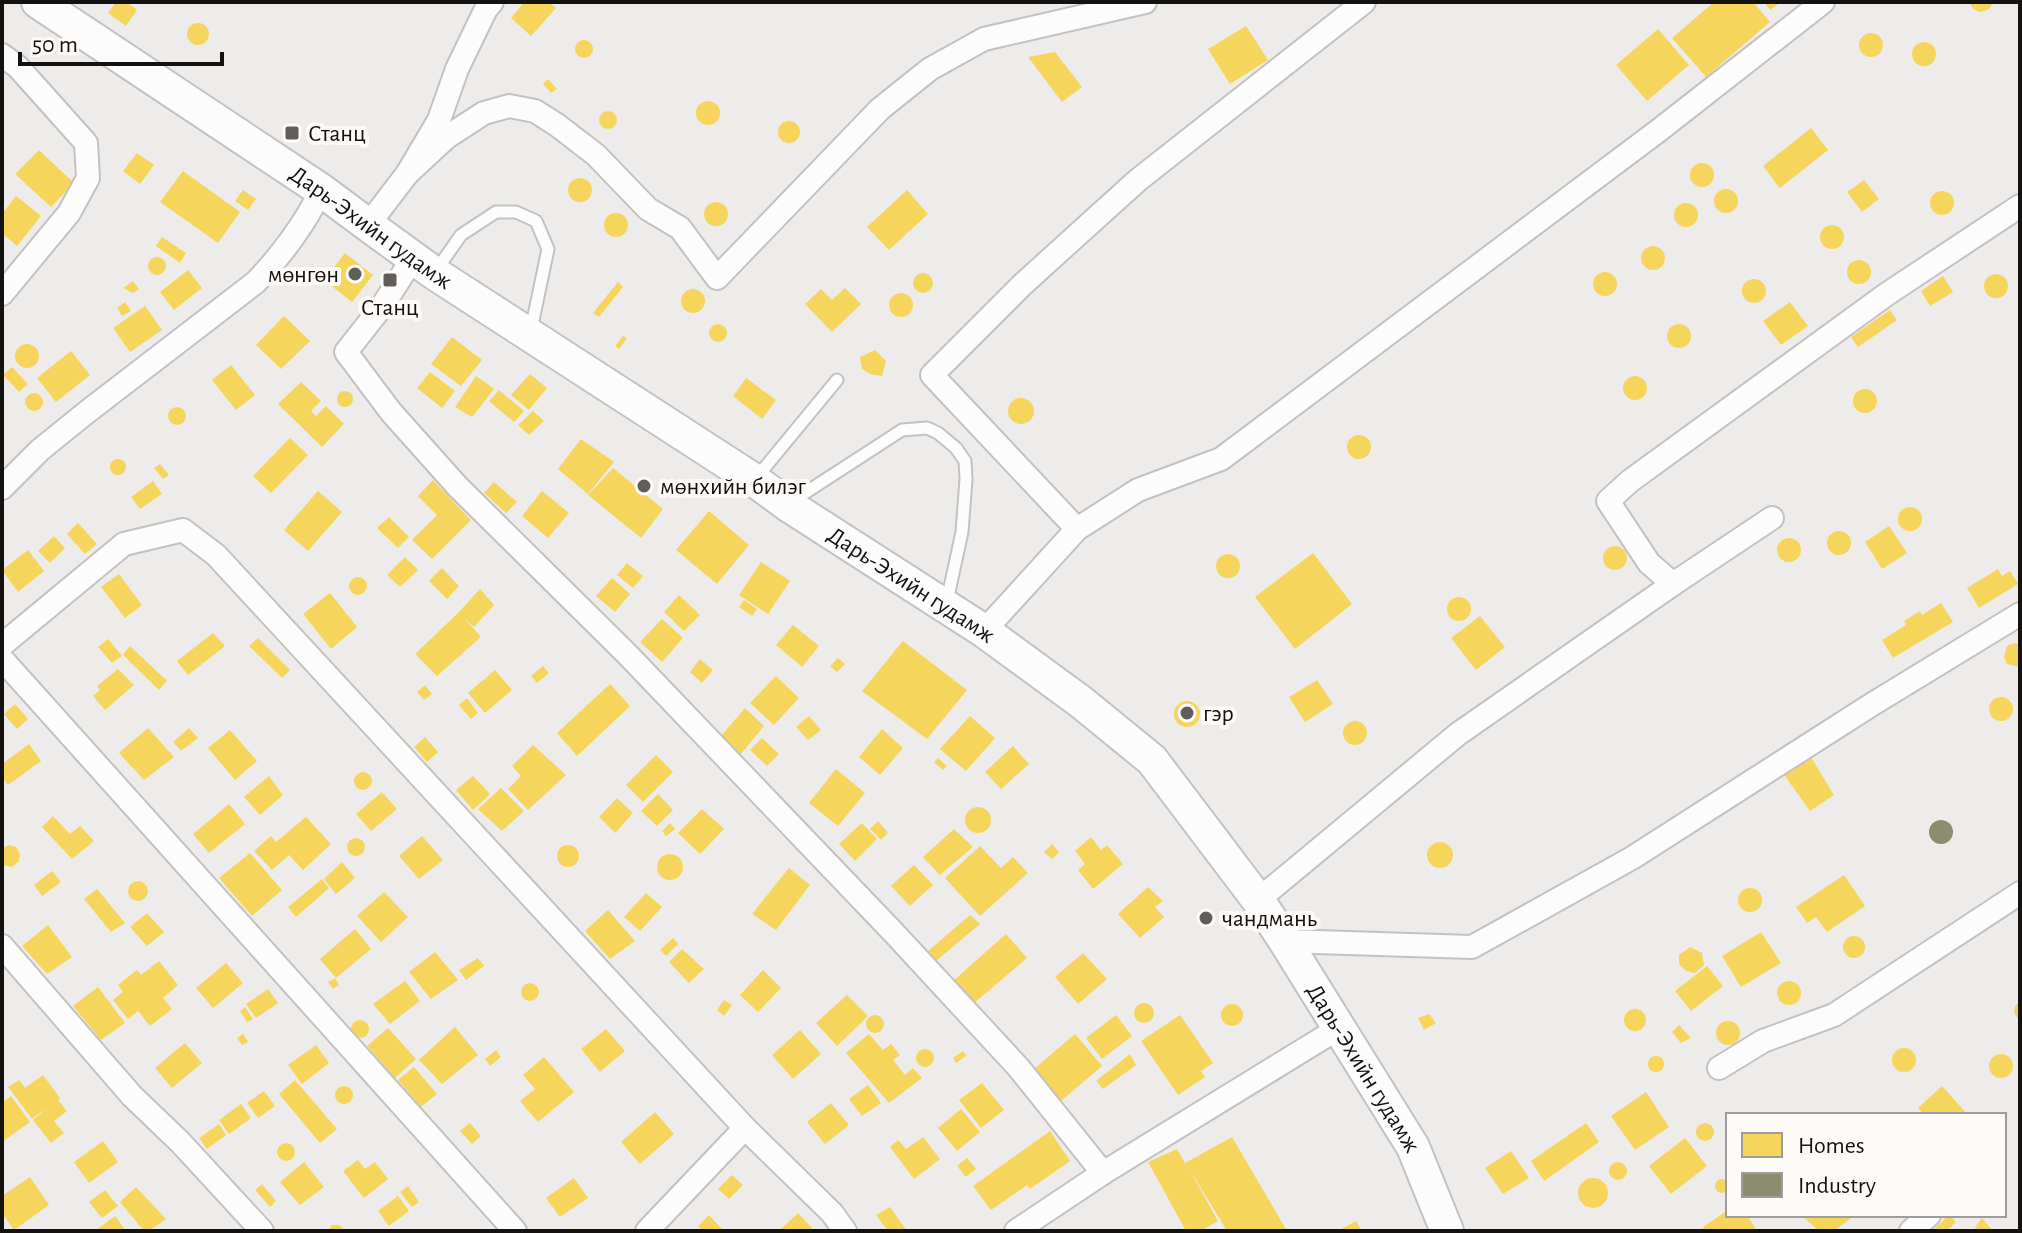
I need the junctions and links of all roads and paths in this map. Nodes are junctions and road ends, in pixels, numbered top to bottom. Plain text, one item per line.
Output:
1 (38, 2) edge
2 (492, 2) edge
3 (1145, 2) edge
4 (1364, 2) edge
5 (1823, 2) edge
6 (2, 55) edge
7 (407, 174) junction
8 (321, 190) junction
9 (2020, 206) edge
10 (368, 225) junction
11 (424, 265) junction
12 (6, 279) edge
13 (530, 335) junction
14 (837, 380) dead end
15 (754, 480) junction
16 (2, 488) edge
17 (788, 505) junction
18 (1772, 518) dead end
19 (1077, 529) junction
20 (1673, 584) junction
21 (946, 606) junction
22 (2020, 614) edge
23 (984, 631) junction
24 (2, 645) edge
25 (2, 659) edge
26 (2020, 893) edge
27 (1258, 900) junction
28 (1285, 941) junction
29 (2, 946) edge
30 (1339, 1028) junction
31 (1719, 1068) dead end
32 (745, 1128) junction
33 (1103, 1173) junction
34 (1927, 1217) edge
35 (262, 1231) edge
36 (515, 1231) edge
37 (647, 1231) edge
38 (845, 1231) edge
39 (1016, 1231) edge
40 (1447, 1231) edge
41 (1911, 1231) edge

1 - 8 main road, Дарь-Эхийн гудамж
2 - 7 street
3 - 7 street
4 - 19 street
5 - 19 street
6 - 12 street
7 - 10 street
8 - 10 main road, Дарь-Эхийн гудамж
8 - 16 street
9 - 20 street
10 - 11 main road, Дарь-Эхийн гудамж
11 - 13 main road, Дарь-Эхийн гудамж
11 - 13 lane
11 - 33 street
13 - 15 main road, Дарь-Эхийн гудамж
14 - 15 lane
15 - 17 main road, Дарь-Эхийн гудамж
17 - 21 main road, Дарь-Эхийн гудамж
17 - 21 lane
18 - 20 street
19 - 23 street
20 - 27 street
21 - 23 main road, Дарь-Эхийн гудамж
22 - 28 street
23 - 27 main road, Дарь-Эхийн гудамж
24 - 32 street
25 - 36 street
26 - 31 street
27 - 28 main road, Дарь-Эхийн гудамж
28 - 30 main road, Дарь-Эхийн гудамж
29 - 35 street
30 - 33 street
30 - 40 main road, Дарь-Эхийн гудамж
32 - 37 street
32 - 38 street
33 - 39 street
34 - 41 street

